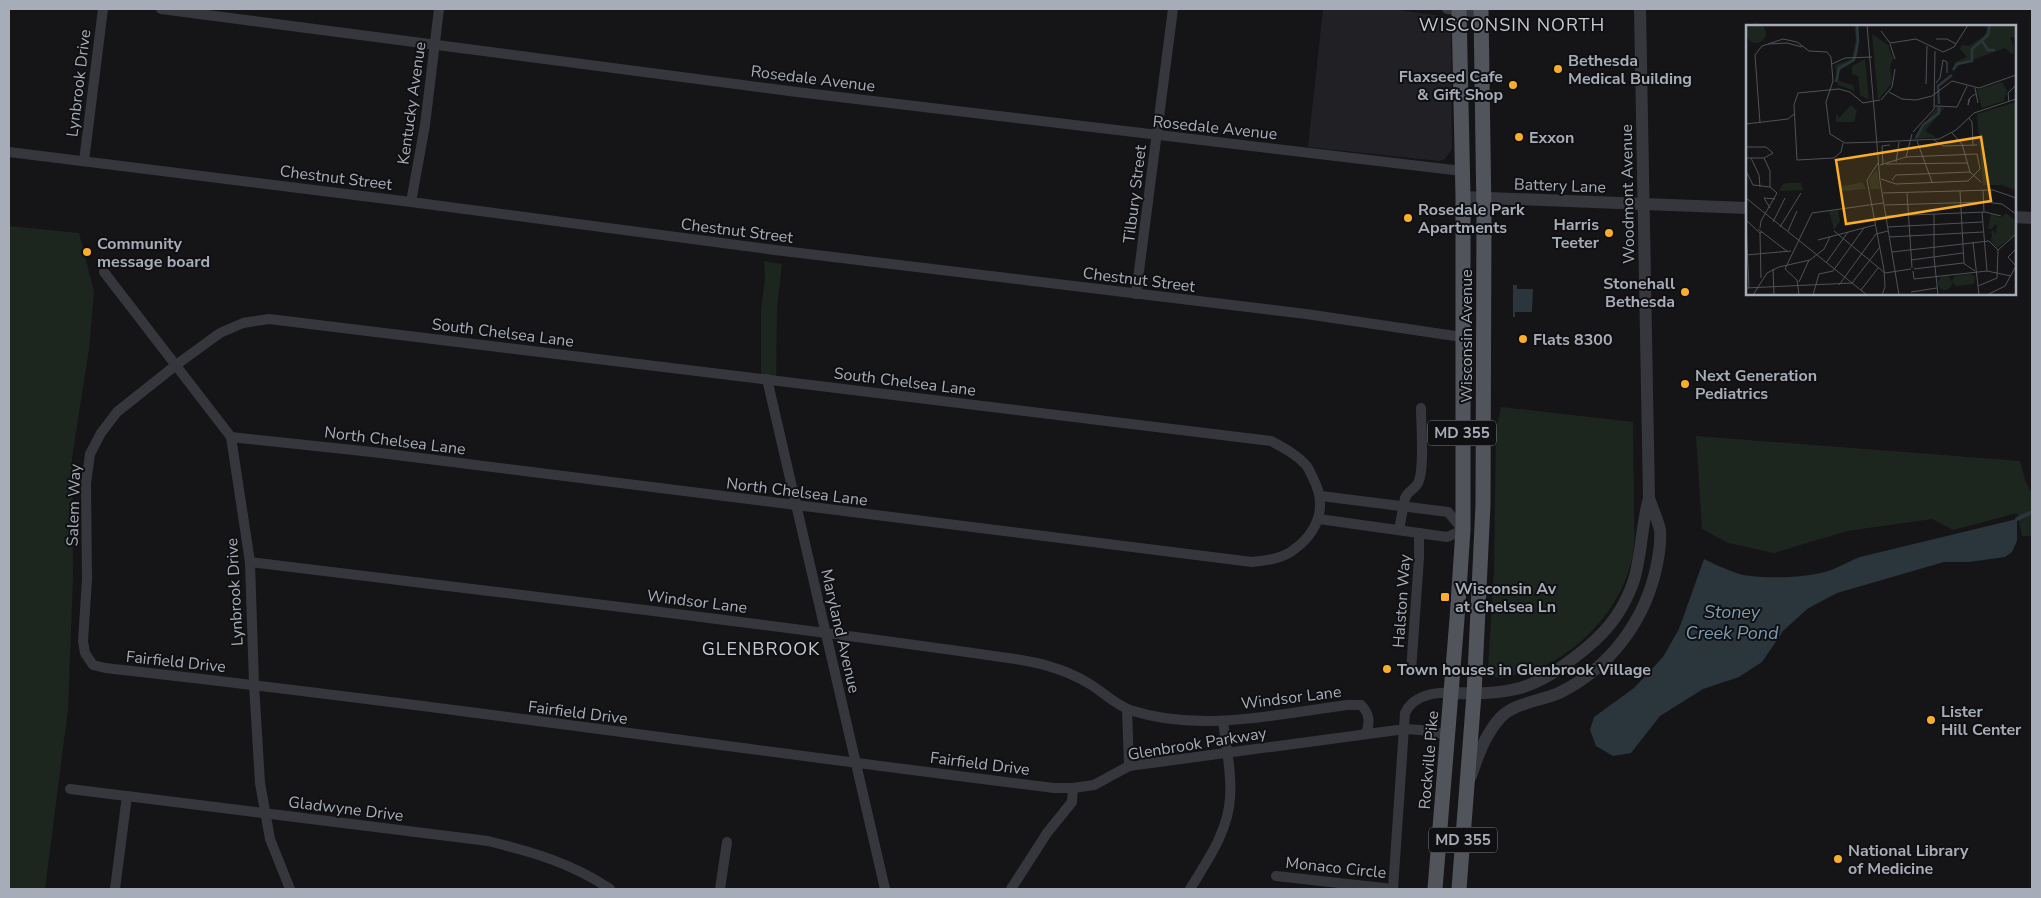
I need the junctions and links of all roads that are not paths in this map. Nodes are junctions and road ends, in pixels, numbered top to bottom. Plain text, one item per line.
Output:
1 (103, 9) edge
2 (161, 9) edge
3 (439, 9) edge
4 (1173, 9) edge
5 (1455, 9) edge
6 (1640, 9) edge
7 (1481, 11) edge
8 (434, 44) junction
9 (1156, 135) junction
10 (9, 152) edge
11 (84, 161) junction
12 (1462, 171) junction
13 (1463, 197) junction
14 (1484, 198) junction
15 (412, 202) junction
16 (1644, 204) junction
17 (1746, 208) edge
18 (2016, 217) edge
19 (2032, 218) edge
20 (104, 272) dead end
21 (1136, 294) junction
22 (1462, 337) junction
23 (1484, 339) junction
24 (176, 365) junction
25 (767, 379) junction
26 (1421, 408) dead end
27 (231, 437) junction
28 (1320, 496) junction
29 (1649, 498) junction
30 (798, 506) junction
31 (1402, 507) junction
32 (1319, 519) junction
33 (1399, 530) junction
34 (1463, 530) junction
35 (1482, 531) junction
36 (1419, 534) junction
37 (250, 562) junction
38 (825, 632) junction
39 (85, 653) joint
40 (1411, 671) dead end
41 (254, 684) junction
42 (1452, 693) junction
43 (1474, 694) junction
44 (1128, 709) junction
45 (1223, 720) junction
46 (1405, 729) junction
47 (1366, 734) junction
48 (1448, 734) junction
49 (1227, 754) junction
50 (858, 764) junction
51 (1129, 766) junction
52 (1074, 788) junction
53 (70, 789) dead end
54 (1466, 790) junction
55 (127, 796) junction
56 (266, 813) junction
57 (727, 842) dead end
58 (1276, 876) dead end
59 (115, 889) edge
60 (290, 889) edge
61 (610, 889) edge
62 (720, 889) edge
63 (885, 889) edge
64 (1011, 889) edge
65 (1190, 889) edge
66 (1393, 889) edge
67 (1435, 889) edge
68 (1459, 889) edge

1 - 11 street, Lynbrook Drive
2 - 8 street, Rosedale Avenue
3 - 8 street, Kentucky Avenue
4 - 9 street, Tilbury Street
5 - 7 street
5 - 12 main road, Wisconsin Avenue / MD 355
6 - 16 street, Woodmont Avenue
7 - 14 main road, Wisconsin Avenue / MD 355
8 - 9 street, Rosedale Avenue
8 - 15 street, Kentucky Avenue
9 - 12 street, Rosedale Avenue
9 - 21 street, Tilbury Street
10 - 11 street, Chestnut Street
11 - 15 street, Chestnut Street
12 - 13 main road, Wisconsin Avenue / MD 355
13 - 14 street, Battery Lane
13 - 22 main road, Wisconsin Avenue / MD 355
14 - 16 street, Battery Lane
14 - 23 main road, Wisconsin Avenue / MD 355
15 - 21 street, Chestnut Street
16 - 17 street, Battery Lane
16 - 29 street, Woodmont Avenue
18 - 19 street
20 - 24 street, Lynbrook Drive
21 - 22 street, Chestnut Street
22 - 23 main road
22 - 34 main road, Wisconsin Avenue / MD 355
23 - 35 main road, Wisconsin Avenue / MD 355
24 - 25 street, South Chelsea Lane
24 - 27 street, Lynbrook Drive
24 - 39 street, Salem Way
25 - 28 street, South Chelsea Lane
25 - 30 street, Maryland Avenue
26 - 31 street
27 - 30 street, North Chelsea Lane
27 - 37 street, Lynbrook Drive
28 - 31 street
28 - 32 street
29 - 43 street, Woodmont Avenue
29 - 54 street, Woodmont Avenue
30 - 32 street, North Chelsea Lane
30 - 38 street, Maryland Avenue
31 - 33 street
31 - 34 street
32 - 33 street
33 - 36 street
34 - 35 main road
34 - 36 street
34 - 42 main road, Wisconsin Avenue / MD 355
35 - 43 main road, Wisconsin Avenue / MD 355
36 - 40 street, Halston Way
37 - 38 street, Windsor Lane
37 - 41 street, Lynbrook Drive
38 - 44 street, Windsor Lane
38 - 50 street, Maryland Avenue
39 - 41 street, Fairfield Drive
41 - 50 street, Fairfield Drive
41 - 56 street, Lynbrook Drive
42 - 43 street, Woodmont Avenue
42 - 46 street
42 - 48 main road, Rockville Pike / MD 355
43 - 54 main road, MD 355
44 - 45 street, Windsor Lane
44 - 51 street
45 - 47 street, Windsor Lane
45 - 49 street, Windsor Lane
46 - 47 street, Glenbrook Parkway
46 - 48 street, Glenbrook Parkway
46 - 66 street
47 - 49 street, Glenbrook Parkway
48 - 67 main road, Rockville Pike / MD 355
49 - 51 street, Glenbrook Parkway
49 - 65 street, Windsor Lane
50 - 52 street, Fairfield Drive
50 - 63 street, Maryland Avenue
51 - 52 street, Glenbrook Parkway
52 - 64 street
53 - 55 street, Gladwyne Drive
54 - 68 main road, MD 355
55 - 56 street, Gladwyne Drive
55 - 59 street
56 - 60 street, Lynbrook Drive
56 - 61 street, Gladwyne Drive
57 - 62 street
58 - 66 street, Monaco Circle

